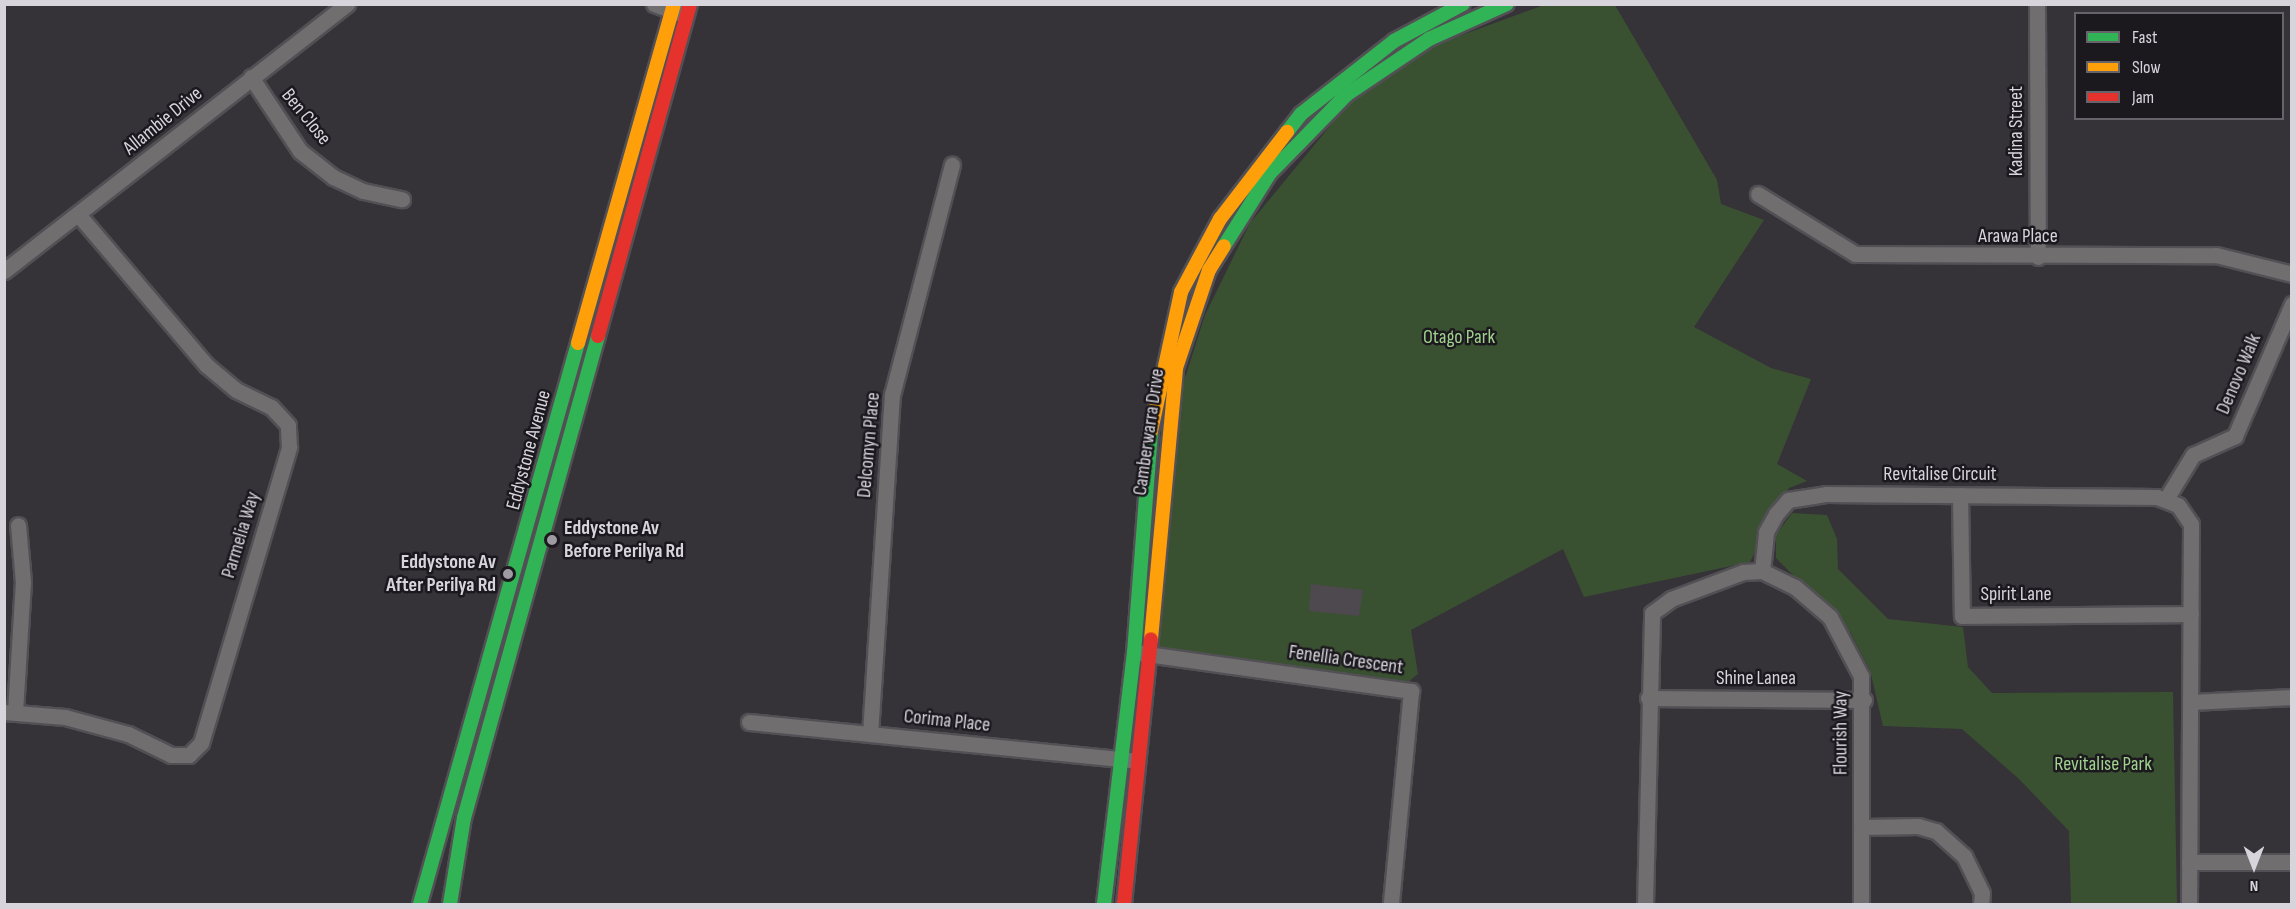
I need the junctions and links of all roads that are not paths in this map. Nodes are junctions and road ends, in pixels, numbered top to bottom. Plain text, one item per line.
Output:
1 (347, 4) edge
2 (654, 4) edge
3 (1463, 4) edge
4 (1507, 4) edge
5 (2037, 4) edge
6 (673, 7) edge
7 (331, 8) edge
8 (689, 10) edge
9 (251, 77) junction
10 (952, 165) dead end
11 (1758, 194) dead end
12 (402, 199) dead end
13 (79, 215) junction
14 (2038, 257) junction
15 (4, 271) edge
16 (2292, 274) edge
17 (2292, 304) edge
18 (1960, 495) junction
19 (2166, 499) junction
20 (18, 525) dead end
21 (1762, 571) junction
22 (2191, 614) junction
23 (1134, 652) junction
24 (1150, 655) junction
25 (2292, 697) edge
26 (1648, 698) junction
27 (1864, 700) junction
28 (2191, 702) junction
29 (10, 712) edge
30 (749, 722) dead end
31 (870, 734) junction
32 (1121, 759) junction
33 (1142, 761) junction
34 (1862, 827) junction
35 (2189, 862) junction
36 (2292, 862) edge
37 (420, 904) edge
38 (450, 904) edge
39 (1104, 904) edge
40 (1124, 904) edge
41 (1391, 904) edge
42 (1645, 904) edge
43 (1861, 904) edge
44 (1981, 904) edge
45 (2189, 904) edge

1 - 7 street, Allambie Drive
2 - 6 street
3 - 23 street, Camberwarra Drive
4 - 24 street, Camberwarra Drive
5 - 14 street, Kadina Street
6 - 8 street
6 - 37 street, Eddystone Avenue
7 - 9 street, Allambie Drive
8 - 38 street, Eddystone Avenue
9 - 12 street, Ben Close
9 - 13 street, Allambie Drive
10 - 31 street, Delcomyn Place
11 - 14 street, Arawa Place
13 - 15 street, Allambie Drive
13 - 29 street, Parmelia Way
14 - 16 street, Arawa Place
17 - 19 street, Denovo Walk
18 - 19 street, Revitalise Circuit
18 - 21 street, Revitalise Circuit
18 - 22 street, Spirit Lane
19 - 22 street
20 - 29 street
21 - 26 street
21 - 27 street, Flourish Way
22 - 28 street
23 - 24 street, Fenellia Crescent
23 - 32 street, Camberwarra Drive
24 - 33 street, Camberwarra Drive
24 - 41 street, Fenellia Crescent
25 - 28 street
26 - 27 street, Shine Lanea
26 - 42 street
27 - 34 street, Flourish Way
28 - 35 street
30 - 31 street, Corima Place
31 - 32 street, Corima Place
32 - 33 street, Corima Place
32 - 39 street, Camberwarra Drive
33 - 40 street, Camberwarra Drive
34 - 43 street, Flourish Way
34 - 44 street
35 - 36 street
35 - 45 street

